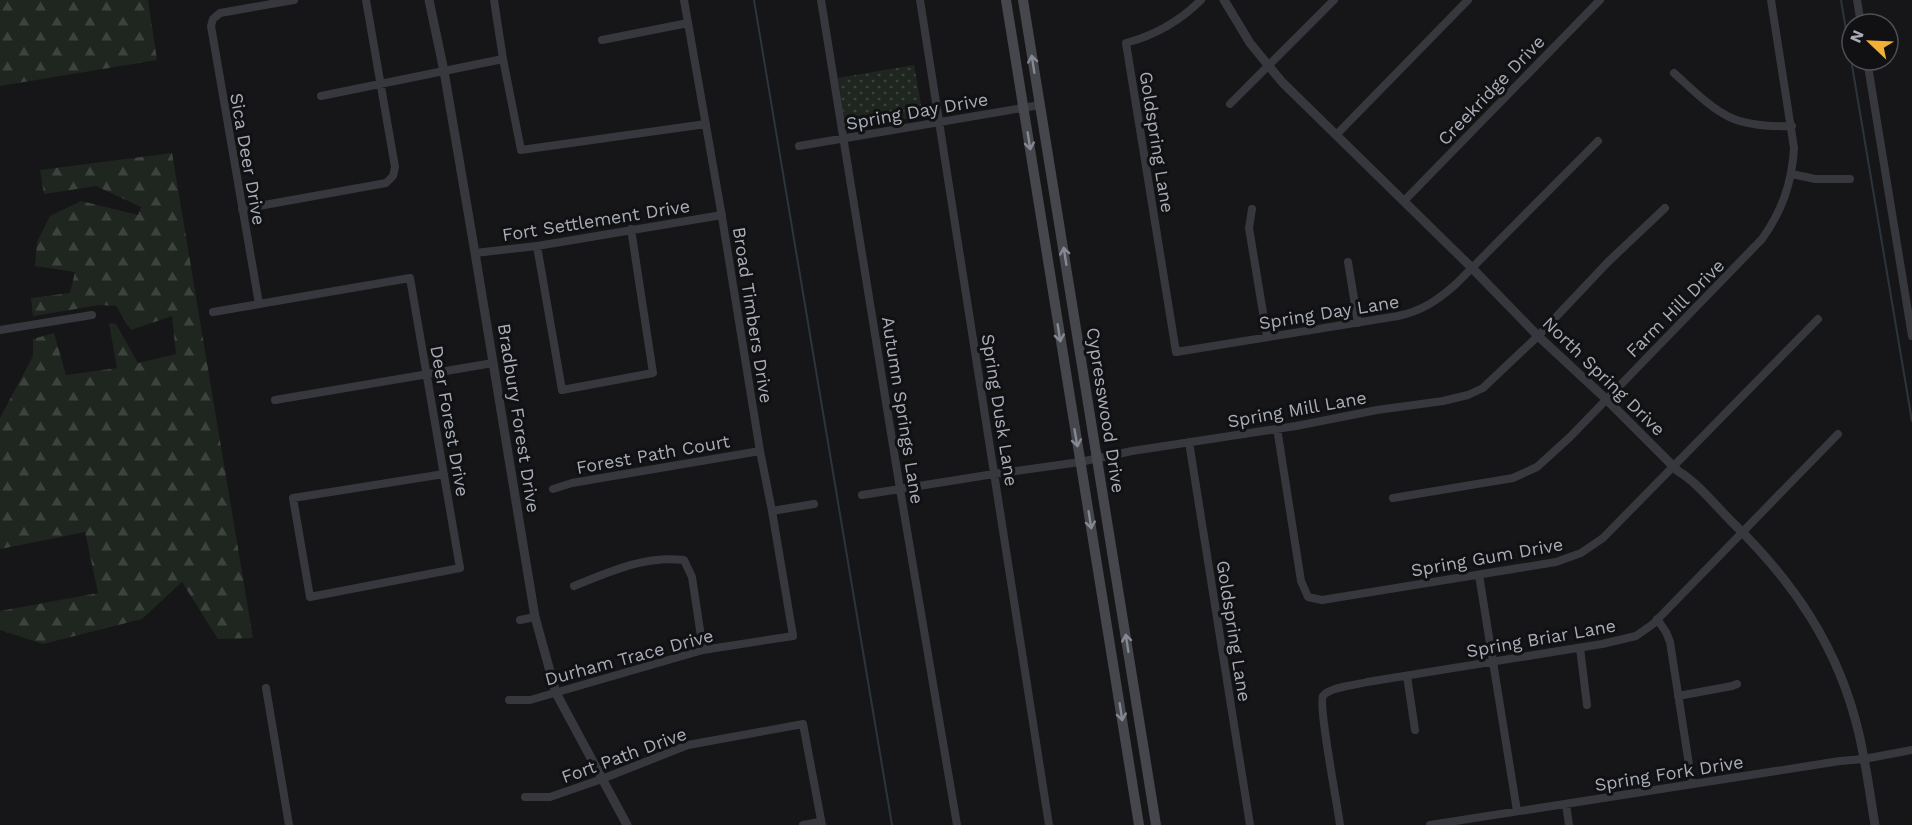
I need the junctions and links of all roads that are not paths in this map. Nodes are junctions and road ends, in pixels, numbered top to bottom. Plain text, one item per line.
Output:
1 (294, 0) edge
2 (366, 0) edge
3 (429, 0) edge
4 (495, 0) edge
5 (684, 0) edge
6 (821, 0) edge
7 (921, 0) edge
8 (1006, 0) edge
9 (1023, 0) edge
10 (1201, 0) edge
11 (1224, 0) edge
12 (1334, 0) edge
13 (1600, 0) edge
14 (1771, 0) edge
15 (1467, 1) edge
16 (688, 23) junction
17 (602, 40) dead end
18 (503, 59) junction
19 (1268, 66) junction
20 (444, 71) junction
21 (1869, 72) edge
22 (1674, 74) dead end
23 (380, 84) junction
24 (321, 96) dead end
25 (1230, 104) dead end
26 (1040, 105) junction
27 (1024, 108) junction
28 (939, 121) junction
29 (706, 124) junction
30 (1792, 126) junction
31 (1336, 134) junction
32 (843, 139) junction
33 (1598, 141) dead end
34 (799, 146) dead end
35 (1792, 174) junction
36 (1850, 179) dead end
37 (1404, 201) junction
38 (1665, 208) dead end
39 (242, 209) junction
40 (1252, 209) dead end
41 (722, 215) junction
42 (631, 229) junction
43 (537, 246) junction
44 (475, 253) junction
45 (1348, 262) dead end
46 (1472, 268) junction
47 (1069, 282) junction
48 (1052, 285) junction
49 (1909, 299) edge
50 (259, 304) junction
51 (213, 312) dead end
52 (92, 315) dead end
53 (1818, 319) dead end
54 (1358, 323) junction
55 (0, 330) edge
56 (1538, 336) junction
57 (1912, 336) edge
58 (1267, 337) junction
59 (1176, 352) joint
60 (493, 363) junction
61 (427, 374) junction
62 (1606, 399) junction
63 (275, 400) dead end
64 (1276, 428) junction
65 (1838, 434) dead end
66 (1189, 442) junction
67 (760, 451) junction
68 (1097, 459) junction
69 (1080, 462) junction
70 (1674, 466) junction
71 (444, 474) junction
72 (994, 474) junction
73 (553, 489) dead end
74 (900, 489) junction
75 (862, 495) dead end
76 (1393, 498) dead end
77 (814, 504) dead end
78 (772, 512) junction
79 (1742, 532) junction
80 (1479, 575) junction
81 (574, 586) dead end
82 (535, 617) junction
83 (1658, 619) junction
84 (520, 620) dead end
85 (793, 636) joint
86 (1580, 648) junction
87 (703, 650) junction
88 (1492, 662) junction
89 (1131, 670) junction
90 (1115, 672) junction
91 (1407, 676) junction
92 (1737, 684) dead end
93 (266, 688) dead end
94 (556, 693) junction
95 (1678, 696) junction
96 (509, 700) dead end
97 (1587, 705) dead end
98 (1415, 730) dead end
99 (1912, 750) edge
100 (1864, 759) junction
101 (602, 779) junction
102 (1692, 784) junction
103 (525, 796) dead end
104 (1566, 804) junction
105 (1516, 811) junction
106 (289, 825) edge
107 (627, 825) edge
108 (803, 825) edge
109 (822, 825) edge
110 (957, 825) edge
111 (1049, 825) edge
112 (1139, 825) edge
113 (1156, 825) edge
114 (1250, 825) edge
115 (1340, 825) edge
116 (1430, 825) edge
117 (1569, 825) edge
118 (1875, 825) edge

1 - 39 street, Sica Deer Drive
2 - 23 street
3 - 20 street, Bradbury Forest Drive
4 - 18 street
5 - 16 street, Broad Timbers Drive
6 - 32 street, Autumn Springs Lane
7 - 28 street, Spring Dusk Lane
8 - 27 main road, Cypresswood Drive
26 -> 9 main road, Cypresswood Drive
10 - 59 street, Goldspring Lane
11 - 19 street, North Spring Drive
12 - 19 street
13 - 37 street, Creekridge Drive
14 - 30 street, Farm Hill Drive
15 - 31 street
16 - 17 street
16 - 29 street, Broad Timbers Drive
18 - 20 street
18 - 29 street
19 - 25 street
19 - 31 street, North Spring Drive
20 - 23 street
20 - 44 street, Bradbury Forest Drive
21 - 49 street
22 - 30 street
23 - 24 street
23 - 39 street
26 - 27 street, Spring Day Drive
47 -> 26 main road, Cypresswood Drive
27 - 28 street, Spring Day Drive
27 -> 48 main road, Cypresswood Drive
28 - 32 street, Spring Day Drive
28 - 72 street, Spring Dusk Lane
29 - 41 street, Broad Timbers Drive
30 - 35 street, Farm Hill Drive
31 - 37 street, North Spring Drive
32 - 34 street, Spring Day Drive
32 - 74 street, Autumn Springs Lane
33 - 46 street, Spring Day Lane
35 - 36 street
35 - 62 street, Farm Hill Drive
37 - 46 street, North Spring Drive
38 - 56 street, Spring Mill Lane
39 - 50 street, Sica Deer Drive
40 - 58 street
41 - 42 street, Fort Settlement Drive
41 - 67 street, Broad Timbers Drive
42 - 43 street, Fort Settlement Drive
42 - 43 street
43 - 44 street, Fort Settlement Drive
44 - 60 street, Bradbury Forest Drive
45 - 54 street
46 - 54 street, Spring Day Lane
46 - 56 street, North Spring Drive
47 - 48 main road
47 - 68 main road, Cypresswood Drive
48 -> 69 main road, Cypresswood Drive
49 - 57 street
50 - 51 street
50 - 61 street, Deer Forest Drive
52 - 55 street
53 - 70 street, Spring Gum Drive
54 - 58 street, Spring Day Lane
56 - 62 street, North Spring Drive
56 - 64 street, Spring Mill Lane
58 - 59 street, Spring Day Lane
60 - 61 street
60 - 82 street, Bradbury Forest Drive
61 - 63 street
61 - 71 street, Deer Forest Drive
62 - 70 street, North Spring Drive
62 - 76 street, Farm Hill Drive
64 - 66 street, Spring Mill Lane
64 - 80 street, Spring Gum Drive
65 - 79 street, Spring Briar Lane
66 - 68 street, Spring Mill Lane
66 - 114 street, Goldspring Lane
67 - 73 street, Forest Path Court
67 - 78 street, Broad Timbers Drive
68 - 69 street, Spring Mill Lane
89 -> 68 main road, Cypresswood Drive
69 - 72 street, Spring Mill Lane
69 -> 90 main road, Cypresswood Drive
70 - 79 street, North Spring Drive
70 - 80 street, Spring Gum Drive
71 - 71 street, Deer Forest Drive
72 - 74 street, Spring Mill Lane
72 - 111 street, Spring Dusk Lane
74 - 75 street, Spring Mill Lane
74 - 110 street, Autumn Springs Lane
77 - 78 street
78 - 85 street, Broad Timbers Drive
79 - 83 street, Spring Briar Lane
79 - 100 street, North Spring Drive
80 - 88 street
81 - 87 street
82 - 84 street
82 - 94 street, Bradbury Forest Drive
83 - 86 street, Spring Briar Lane
83 - 95 street
85 - 87 street, Durham Trace Drive
86 - 88 street, Spring Briar Lane
86 - 97 street
87 - 94 street, Durham Trace Drive
88 - 91 street, Spring Briar Lane
88 - 105 street
89 - 90 main road
89 - 113 main road, Cypresswood Drive
90 -> 112 main road, Cypresswood Drive
91 - 98 street
91 - 115 street, Spring Briar Lane
92 - 95 street
93 - 106 street
94 - 96 street, Durham Trace Drive
94 - 101 street, Bradbury Forest Drive
95 - 102 street
99 - 100 street, Spring Fork Drive
100 - 102 street, Spring Fork Drive
100 - 118 street, North Spring Drive
101 - 103 street, Fort Path Drive
101 - 107 street, Bradbury Forest Drive
101 - 109 street, Fort Path Drive
102 - 104 street, Spring Fork Drive
104 - 105 street, Spring Fork Drive
104 - 117 street
105 - 116 street, Spring Fork Drive
108 - 109 street

